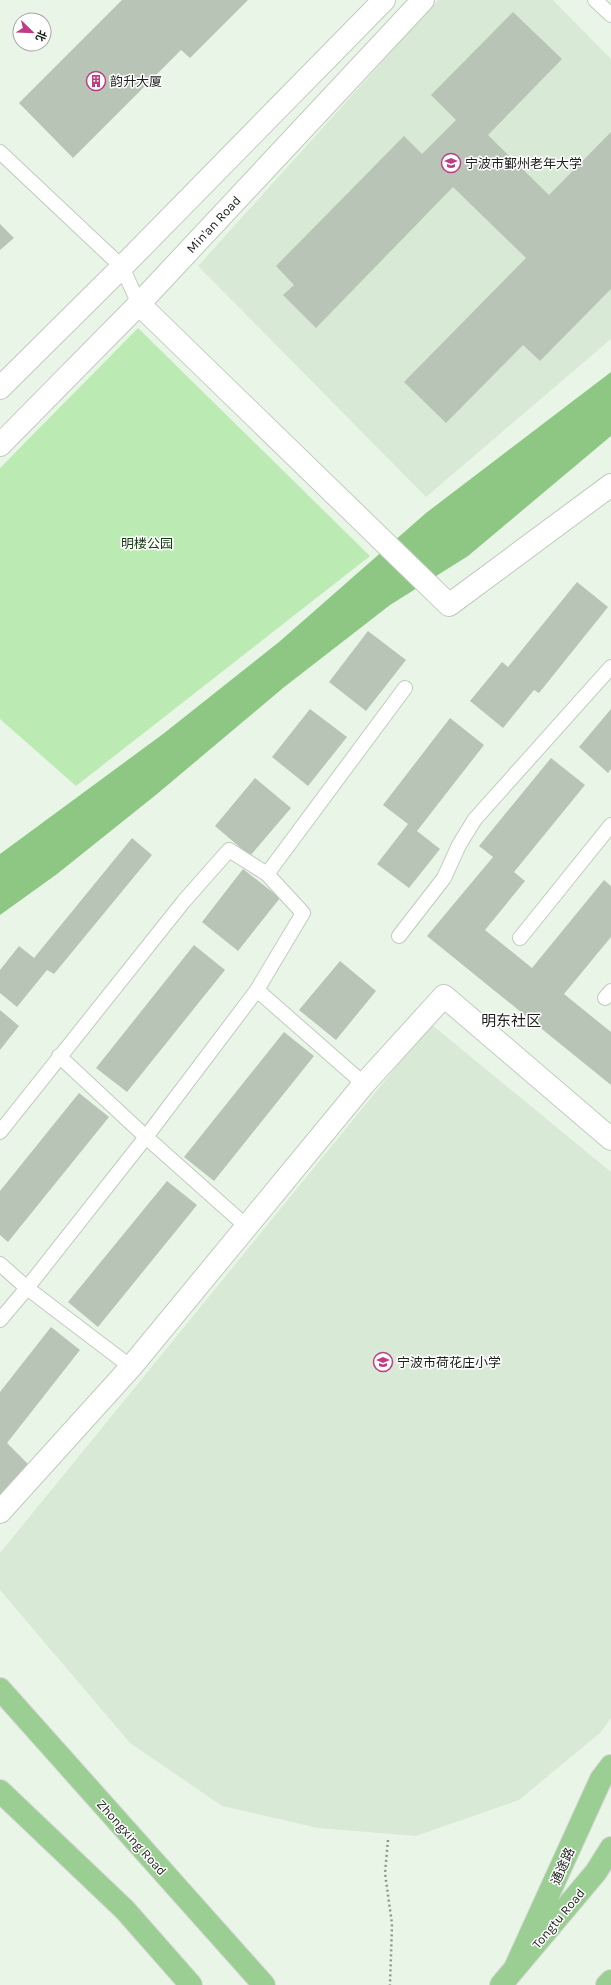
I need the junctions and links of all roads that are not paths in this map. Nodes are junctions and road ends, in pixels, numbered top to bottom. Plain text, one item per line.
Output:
1 (384, 0) edge
2 (423, 0) edge
3 (595, 0) edge
4 (610, 13) edge
5 (0, 152) edge
6 (122, 267) junction
7 (139, 304) junction
8 (0, 388) edge
9 (0, 445) edge
10 (611, 485) edge
11 (611, 667) edge
12 (404, 688) dead end
13 (610, 830) edge
14 (267, 874) junction
15 (399, 936) dead end
16 (520, 938) dead end
17 (258, 990) junction
18 (59, 1056) junction
19 (364, 1084) junction
20 (0, 1132) edge
21 (146, 1138) junction
22 (611, 1139) edge
23 (246, 1226) junction
24 (0, 1264) edge
25 (27, 1288) junction
26 (0, 1320) edge
27 (131, 1367) junction
28 (0, 1512) edge
29 (0, 1689) edge
30 (611, 1766) edge
31 (0, 1791) edge
32 (611, 1848) edge
33 (516, 1968) junction
34 (611, 1981) edge
35 (192, 1985) edge
36 (264, 1985) edge
37 (501, 1985) edge
38 (608, 1985) edge

1 - 6 street
2 - 7 street, Min'an Road
3 - 4 lane
5 - 6 lane
6 - 7 lane
6 - 8 street
7 - 9 street, Min'an Road
7 - 10 street
11 - 15 lane
12 - 14 lane
13 - 16 lane
14 - 17 lane
14 - 18 lane
17 - 19 lane
17 - 21 lane
18 - 20 lane
18 - 21 lane
19 - 22 street
19 - 23 street
21 - 23 lane
21 - 25 lane
23 - 27 street
24 - 25 lane
25 - 26 lane
25 - 27 lane
27 - 28 street
29 - 36 main road, Zhongxing Road
30 - 33 main road, 通途路
31 - 35 main road
32 - 33 main road, Tongtu Road
33 - 37 main road, Tongtu Road
34 - 38 main road

